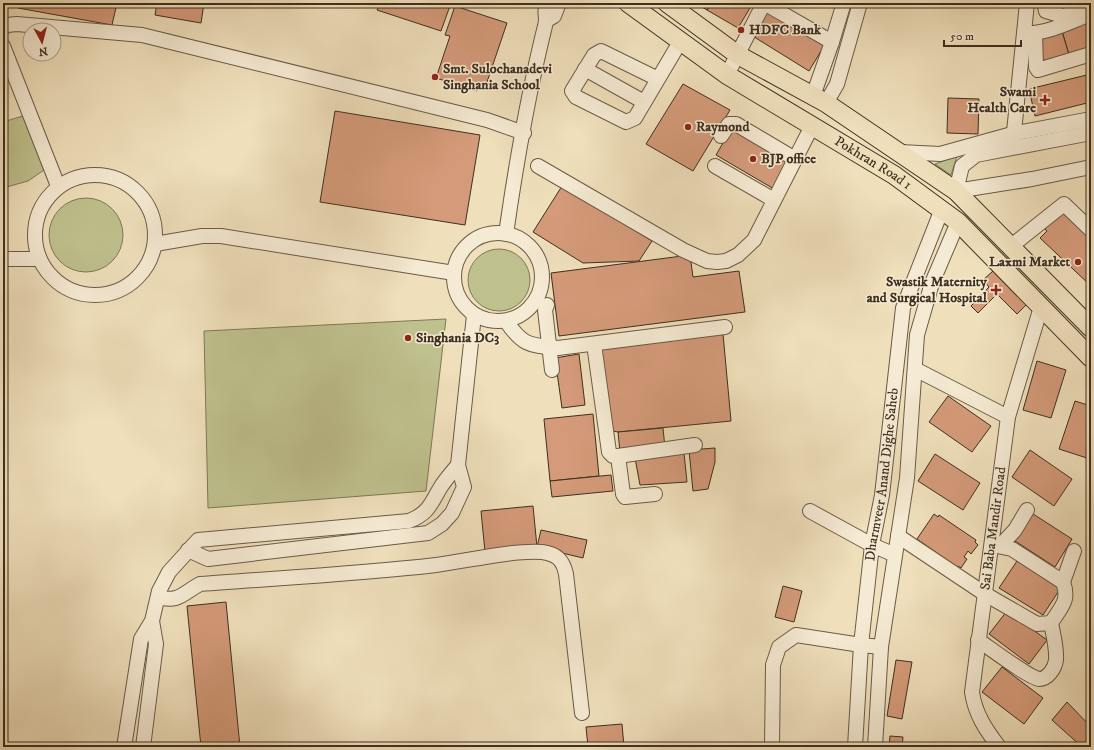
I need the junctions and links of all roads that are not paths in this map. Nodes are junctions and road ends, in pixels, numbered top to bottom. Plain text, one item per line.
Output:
1 (546, 3) edge
2 (559, 3) edge
3 (628, 3) edge
4 (667, 3) edge
5 (764, 3) edge
6 (842, 3) edge
7 (860, 3) edge
8 (1027, 3) edge
9 (1044, 3) edge
10 (1082, 3) edge
11 (1091, 14) edge
12 (547, 20) junction
13 (3, 28) edge
14 (1029, 33) junction
15 (680, 42) junction
16 (832, 42) junction
17 (3, 46) edge
18 (1091, 54) edge
19 (738, 55) junction
20 (585, 69) junction
21 (727, 75) junction
22 (658, 79) junction
23 (644, 102) junction
24 (823, 102) junction
25 (1091, 119) edge
26 (818, 129) junction
27 (524, 133) junction
28 (1091, 133) edge
29 (721, 136) dead end
30 (1013, 141) junction
31 (900, 152) junction
32 (795, 159) junction
33 (538, 166) dead end
34 (715, 166) dead end
35 (1091, 167) edge
36 (58, 186) junction
37 (956, 191) junction
38 (774, 200) junction
39 (942, 209) junction
40 (958, 222) junction
41 (1091, 230) edge
42 (506, 234) junction
43 (156, 244) junction
44 (1010, 247) junction
45 (3, 259) edge
46 (40, 259) junction
47 (454, 273) junction
48 (547, 305) dead end
49 (1041, 306) junction
50 (474, 315) junction
51 (506, 321) junction
52 (725, 327) dead end
53 (1091, 328) edge
54 (594, 344) junction
55 (549, 347) junction
56 (1091, 358) edge
57 (915, 369) junction
58 (552, 370) dead end
59 (1008, 416) junction
60 (695, 446) dead end
61 (618, 456) junction
62 (458, 465) junction
63 (655, 494) dead end
64 (1026, 510) dead end
65 (810, 511) dead end
66 (898, 536) junction
67 (872, 545) junction
68 (996, 546) junction
69 (188, 550) junction
70 (1074, 551) dead end
71 (895, 555) junction
72 (1063, 582) junction
73 (985, 594) junction
74 (158, 597) junction
75 (152, 621) junction
76 (1052, 623) junction
77 (978, 640) junction
78 (861, 646) junction
79 (881, 647) junction
80 (582, 713) dead end
81 (124, 747) edge
82 (142, 747) edge
83 (772, 747) edge
84 (855, 747) edge
85 (875, 747) edge
86 (1000, 747) edge

1 - 12 street
2 - 12 street
3 - 15 main road, Pokhran Road 1
4 - 19 main road, Pokhran Road 1
5 - 16 street
5 - 19 street
6 - 16 street
7 - 24 street
8 - 14 street
9 - 10 street
11 - 14 street
12 - 27 street
13 - 27 street
14 - 18 street
14 - 30 street
15 - 21 main road, Pokhran Road 1
15 - 22 street
16 - 24 street
17 - 36 street
19 - 21 street
19 - 24 main road, Pokhran Road 1
20 - 22 street
20 - 23 street
20 - 23 street
21 - 26 main road, Pokhran Road 1
22 - 23 street
24 - 31 main road, Pokhran Road 1
25 - 30 street
26 - 32 street
26 - 39 main road, Pokhran Road 1
27 - 42 street
28 - 30 street
29 - 32 street
30 - 31 street
30 - 37 street
31 - 37 main road, Pokhran Road 1
32 - 38 street
33 - 38 street
34 - 38 street
35 - 37 street
36 - 43 street
36 - 46 street
37 - 44 main road, Pokhran Road 1
39 - 40 main road, Pokhran Road 1
39 - 67 street, Dharmveer Anand Dighe Saheb
40 - 49 main road, Pokhran Road 1
40 - 57 street, Dharmveer Anand Dighe Saheb
41 - 44 street
42 - 47 street
42 - 51 street
43 - 46 street
43 - 47 street
44 - 53 main road, Pokhran Road 1
45 - 46 street
47 - 50 street
48 - 55 street
49 - 56 main road, Pokhran Road 1
49 - 59 street, Sai Baba Mandir Road
50 - 51 street
50 - 62 street
51 - 55 street
52 - 54 street
54 - 55 street
54 - 61 street
55 - 58 street
57 - 59 street
57 - 66 street, Dharmveer Anand Dighe Saheb
59 - 68 street, Sai Baba Mandir Road
60 - 61 street
61 - 63 street
62 - 69 street
62 - 69 street
64 - 68 street
65 - 67 street
66 - 71 street, Dharmveer Anand Dighe Saheb
66 - 73 street
67 - 71 street
67 - 78 street, Dharmveer Anand Dighe Saheb
68 - 72 street
68 - 73 street, Sai Baba Mandir Road
69 - 74 street
70 - 72 street
71 - 79 street, Dharmveer Anand Dighe Saheb
72 - 76 street
73 - 76 street
73 - 77 street, Sai Baba Mandir Road
74 - 75 street
74 - 80 street
75 - 81 street
75 - 82 street
76 - 77 street
77 - 86 street, Sai Baba Mandir Road
78 - 79 street
78 - 83 street
78 - 84 street, Dharmveer Anand Dighe Saheb
79 - 85 street, Dharmveer Anand Dighe Saheb

